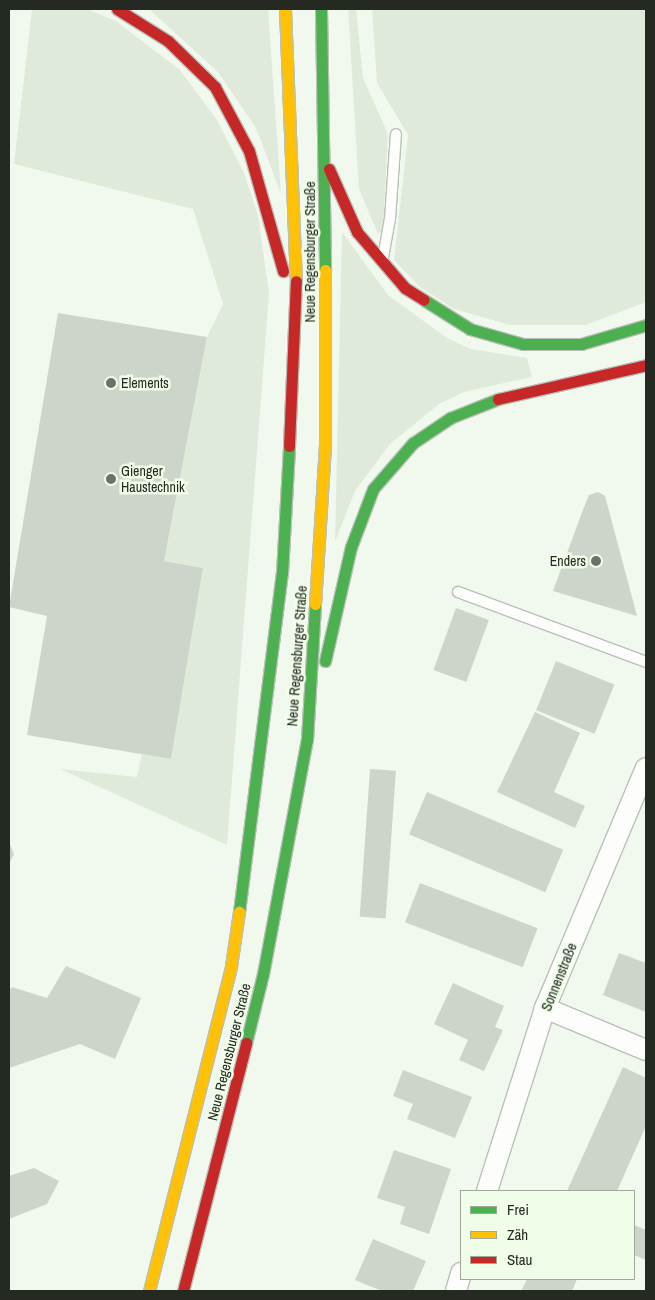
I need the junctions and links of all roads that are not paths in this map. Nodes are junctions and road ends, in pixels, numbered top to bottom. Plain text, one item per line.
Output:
1 (117, 9) edge
2 (285, 9) edge
3 (321, 9) edge
4 (396, 134) dead end
5 (326, 161) junction
6 (382, 261) junction
7 (297, 304) junction
8 (646, 326) edge
9 (646, 365) edge
10 (458, 592) dead end
11 (646, 662) edge
12 (307, 740) junction
13 (646, 768) edge
14 (545, 1008) junction
15 (646, 1050) edge
16 (487, 1190) edge
17 (460, 1277) edge
18 (150, 1291) edge
19 (183, 1291) edge
20 (456, 1291) edge

1 - 7 highway
2 - 7 highway, Neue Regensburger Straße
3 - 5 highway, Neue Regensburger Straße
4 - 6 lane
5 - 6 highway
5 - 12 highway, Neue Regensburger Straße
6 - 8 highway
7 - 18 highway, Neue Regensburger Straße
9 - 12 highway
10 - 11 lane
12 - 19 highway, Neue Regensburger Straße
13 - 14 street, Sonnenstraße
14 - 15 street
14 - 16 street, Sonnenstraße
17 - 20 street

